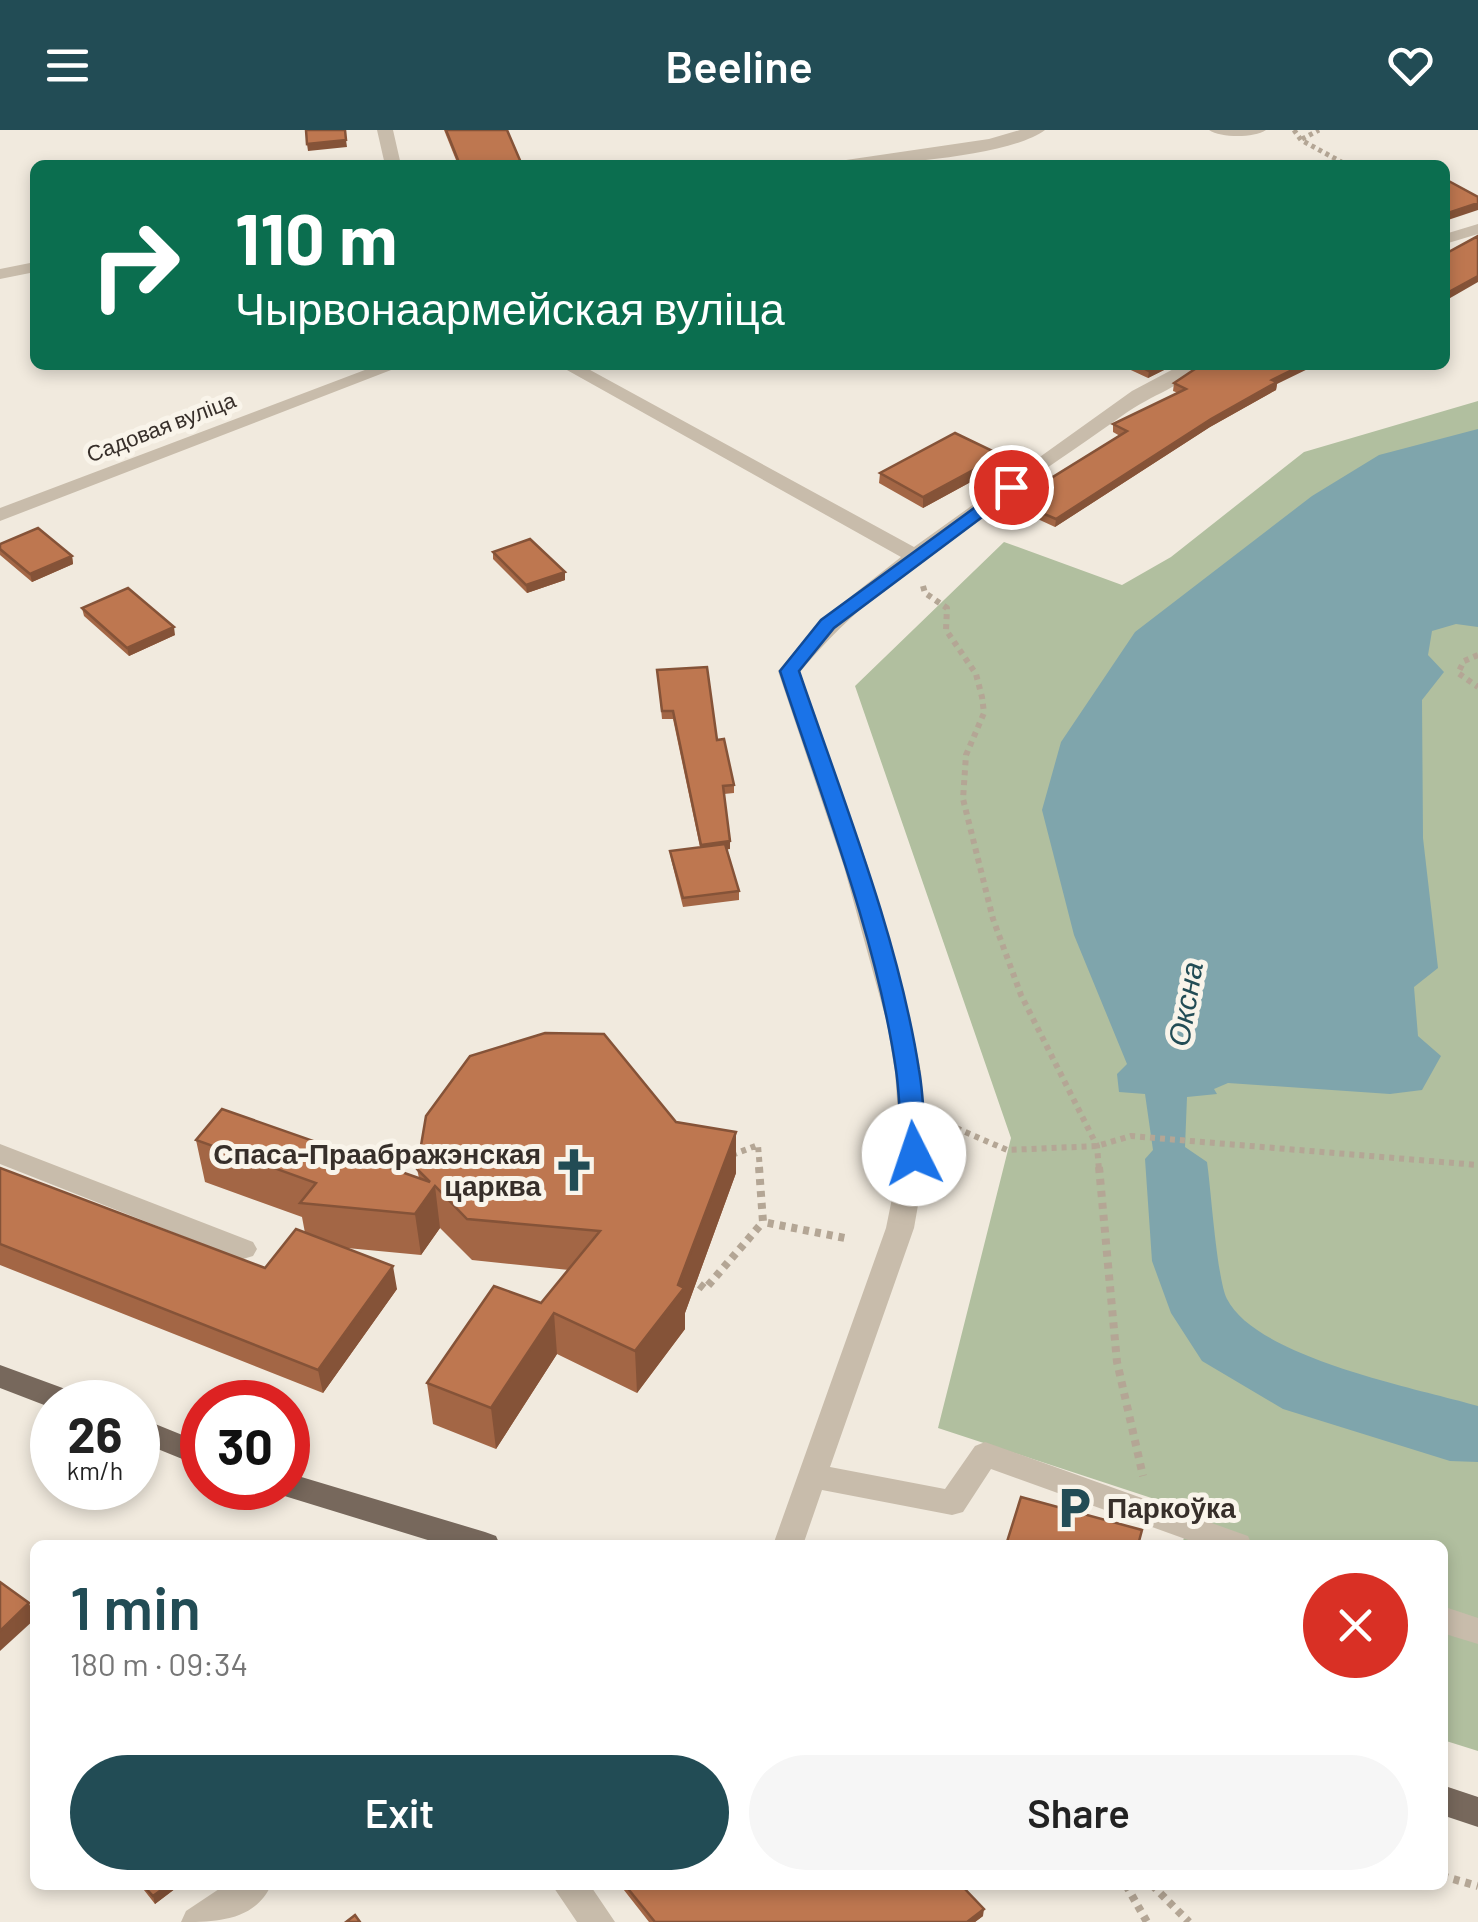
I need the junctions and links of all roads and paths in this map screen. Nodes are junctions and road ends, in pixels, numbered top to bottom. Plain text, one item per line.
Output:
1 (385, 130) edge
2 (1037, 130) edge
3 (1218, 130) edge
4 (1258, 130) edge
5 (1294, 130) edge
6 (1319, 130) edge
7 (1300, 140) junction
8 (988, 144) junction
9 (391, 160) edge
10 (880, 160) edge
11 (945, 160) edge
12 (1338, 160) edge
13 (1478, 229) edge
14 (1450, 237) edge
15 (30, 268) edge
16 (0, 274) edge
17 (382, 370) edge
18 (576, 370) edge
19 (1186, 370) edge
20 (0, 515) edge
21 (915, 556) junction
22 (1478, 655) edge
23 (1478, 688) edge
24 (911, 1108) junction
25 (1098, 1146) junction
26 (0, 1154) edge
27 (716, 1162) edge
28 (1478, 1165) edge
29 (763, 1222) junction
30 (845, 1238) dead end
31 (243, 1249) dead end
32 (676, 1264) edge
33 (0, 1376) edge
34 (30, 1387) edge
35 (811, 1476) junction
36 (310, 1493) edge
37 (1150, 1514) junction
38 (468, 1540) edge
39 (790, 1540) edge
40 (1222, 1540) edge
41 (1448, 1620) edge
42 (1478, 1631) edge
43 (1448, 1802) edge
44 (1478, 1812) edge
45 (1448, 1878) edge
46 (1478, 1886) edge
47 (246, 1890) edge
48 (573, 1890) edge
49 (1129, 1890) edge
50 (1157, 1890) edge
51 (198, 1922) edge
52 (598, 1922) edge
53 (1147, 1922) edge
54 (1189, 1922) edge

1 - 9 street
2 - 8 street
3 - 4 street
5 - 7 path
6 - 7 path
7 - 12 path
8 - 10 street
8 - 11 street
13 - 14 street
15 - 16 street
17 - 20 street, Садовая вуліца
18 - 21 street
19 - 21 street
21 - 24 street
21 - 25 path
22 - 23 path
24 - 25 path
24 - 35 street
25 - 28 path
25 - 37 path
26 - 31 street
27 - 29 path
29 - 30 path
29 - 32 path
33 - 34 main road
35 - 37 street
35 - 39 street
36 - 38 main road
37 - 40 street
41 - 42 street
43 - 44 main road
45 - 46 path
47 - 51 street
48 - 52 street
49 - 53 path
50 - 54 path

